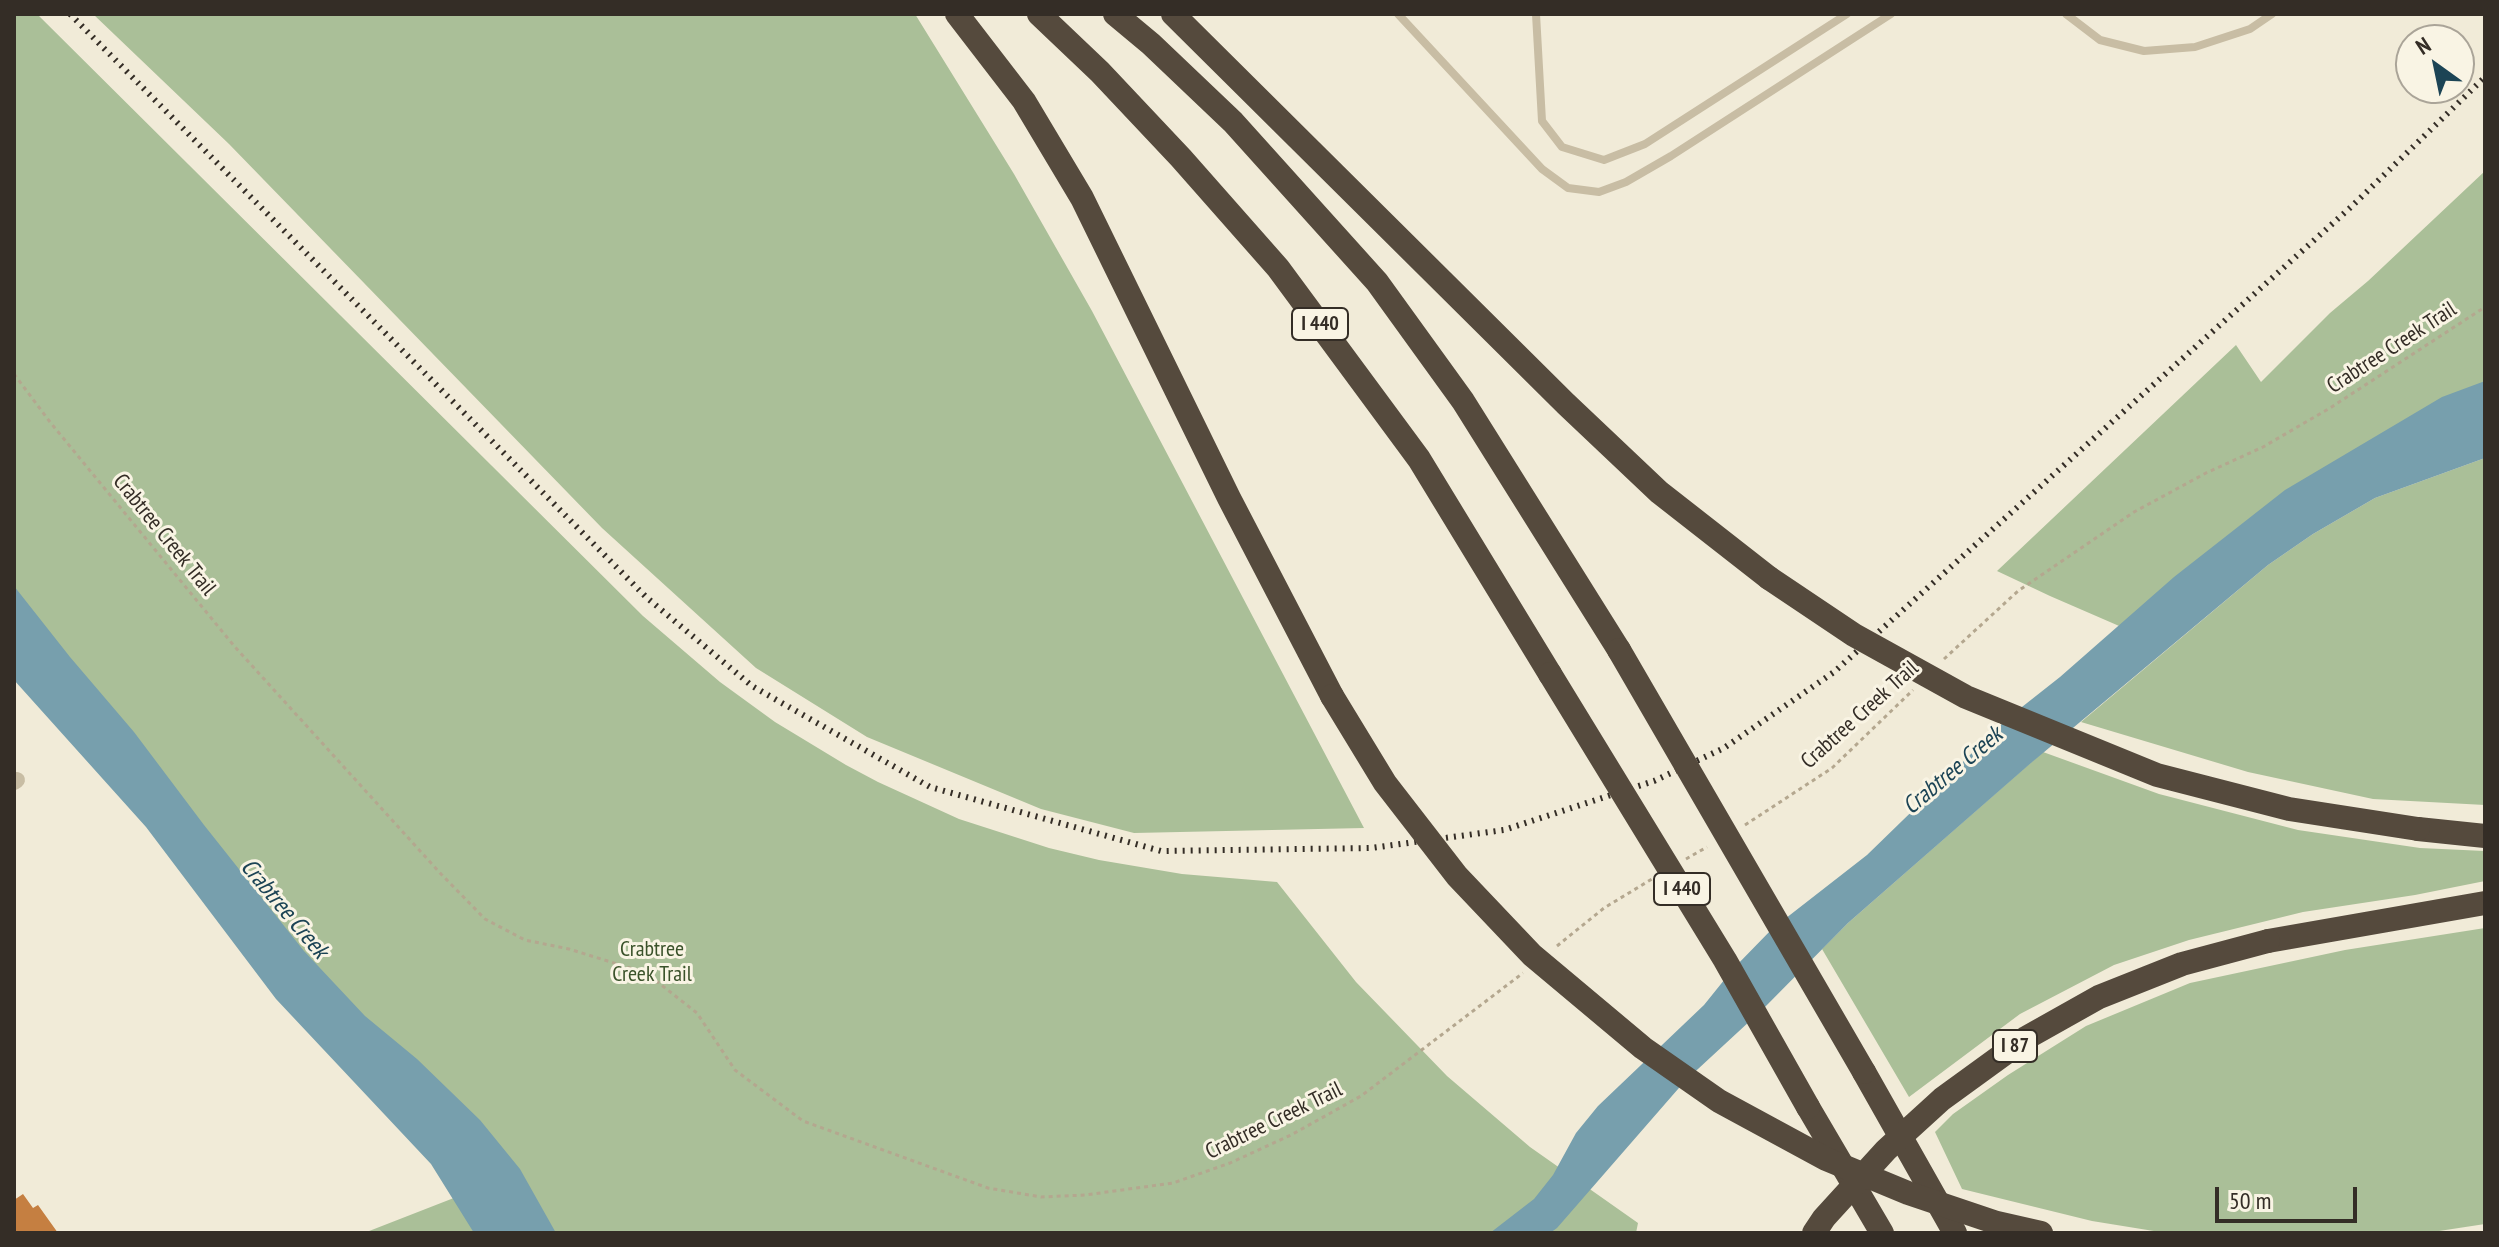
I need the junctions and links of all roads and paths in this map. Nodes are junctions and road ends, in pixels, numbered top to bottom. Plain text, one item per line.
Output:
1 (957, 14) edge
2 (1039, 14) edge
3 (1115, 14) edge
4 (1173, 14) edge
5 (1398, 14) edge
6 (1536, 14) edge
7 (1847, 14) edge
8 (1891, 14) edge
9 (2066, 14) edge
10 (2272, 14) edge
11 (2485, 307) edge
12 (14, 374) edge
13 (1942, 661) dead end
14 (1920, 683) dead end
15 (1736, 830) dead end
16 (2485, 836) edge
17 (1710, 846) dead end
18 (1683, 861) dead end
19 (1657, 877) dead end
20 (2485, 903) edge
21 (1556, 946) dead end
22 (1533, 965) dead end
23 (1814, 1233) edge
24 (1882, 1233) edge
25 (1955, 1233) edge
26 (2041, 1233) edge

1 - 26 highway, bridge
2 - 24 highway, I 440, bridge
3 - 25 highway, I 440, bridge
4 - 16 highway, bridge
5 - 8 lane
6 - 7 lane
9 - 10 lane
11 - 13 path, Crabtree Creek Trail
12 - 22 path, Crabtree Creek Trail
14 - 15 path, Crabtree Creek Trail
17 - 18 path
19 - 21 path
20 - 23 highway, I 87, bridge

